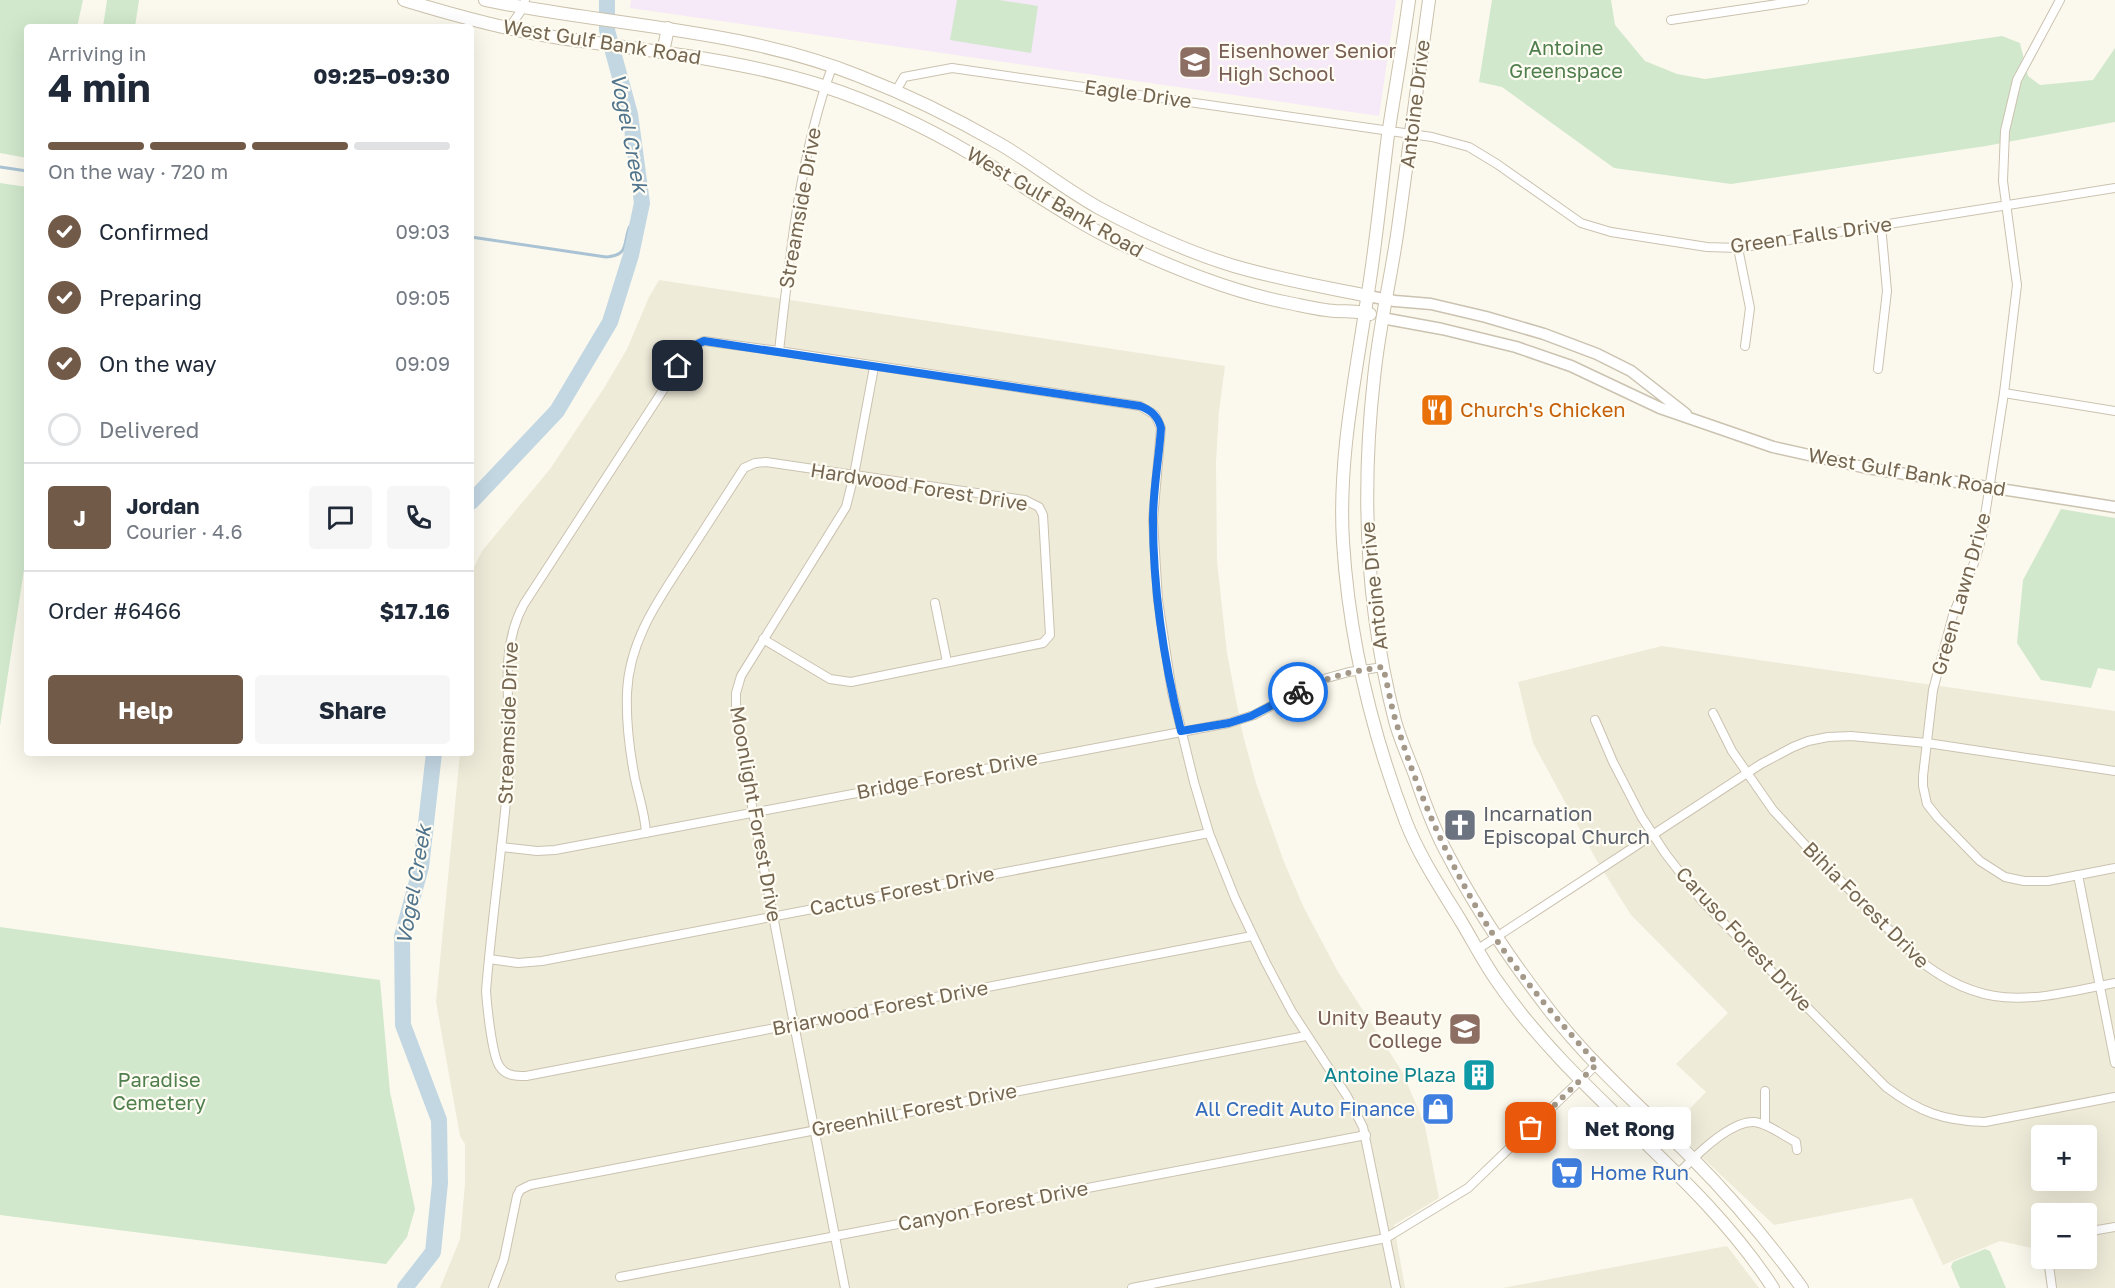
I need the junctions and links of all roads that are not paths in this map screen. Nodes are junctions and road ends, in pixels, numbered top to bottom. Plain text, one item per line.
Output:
1 (404, 0) edge
2 (485, 0) edge
3 (1408, 0) edge
4 (1429, 0) edge
5 (1804, 0) edge
6 (2060, 0) edge
7 (524, 4) edge
8 (1671, 20) dead end
9 (509, 28) junction
10 (668, 28) junction
11 (663, 52) junction
12 (832, 67) junction
13 (825, 87) junction
14 (896, 91) junction
15 (964, 124) junction
16 (1389, 131) junction
17 (1412, 134) junction
18 (951, 143) junction
19 (2115, 188) edge
20 (2008, 205) junction
21 (1881, 225) junction
22 (1738, 248) junction
23 (1232, 265) junction
24 (1292, 281) junction
25 (1222, 285) junction
26 (1368, 296) junction
27 (1386, 300) junction
28 (1287, 302) junction
29 (1365, 313) junction
30 (1382, 318) junction
31 (1522, 327) junction
32 (1745, 346) dead end
33 (1516, 347) junction
34 (779, 351) junction
35 (874, 367) junction
36 (1878, 369) dead end
37 (2004, 393) junction
38 (2115, 411) edge
39 (1702, 423) junction
40 (854, 475) junction
41 (1990, 487) junction
42 (2115, 507) edge
43 (935, 603) dead end
44 (763, 639) junction
45 (947, 663) junction
46 (1383, 667) junction
47 (1362, 670) junction
48 (1713, 713) dead end
49 (1595, 720) dead end
50 (1181, 731) junction
51 (1928, 743) junction
52 (2115, 771) edge
53 (1748, 773) junction
54 (753, 812) junction
55 (646, 833) junction
56 (1209, 833) junction
57 (1653, 835) junction
58 (501, 847) junction
59 (2115, 868) edge
60 (2078, 875) junction
61 (773, 916) junction
62 (1252, 936) junction
63 (1495, 937) junction
64 (1478, 949) junction
65 (489, 959) junction
66 (2115, 983) edge
67 (2099, 986) junction
68 (794, 1024) junction
69 (1306, 1036) junction
70 (2115, 1063) edge
71 (1597, 1064) junction
72 (507, 1074) joint
73 (1581, 1079) junction
74 (1766, 1091) dead end
75 (2115, 1097) edge
76 (1765, 1125) junction
77 (814, 1129) junction
78 (1366, 1136) junction
79 (1797, 1150) dead end
80 (1693, 1159) junction
81 (1678, 1174) junction
82 (2115, 1227) edge
83 (2097, 1230) edge
84 (836, 1236) junction
85 (1386, 1238) junction
86 (1778, 1255) junction
87 (1759, 1267) junction
88 (2049, 1269) edge
89 (620, 1277) dead end
90 (493, 1288) edge
91 (845, 1288) edge
92 (1132, 1288) edge
93 (1396, 1288) edge
94 (1773, 1288) edge
95 (1802, 1288) edge
96 (2052, 1288) edge

1 - 9 main road, West Gulf Bank Road
2 - 7 main road, West Gulf Bank Road
3 - 16 main road, Antoine Drive
4 - 17 main road, Antoine Drive
5 - 8 street
6 - 20 street, Green Lawn Drive
7 - 9 street
7 - 10 main road, West Gulf Bank Road
9 - 11 main road, West Gulf Bank Road
10 - 11 main road
10 - 12 main road, West Gulf Bank Road
11 - 13 main road, West Gulf Bank Road
12 - 13 street, Streamside Drive
12 - 14 main road, West Gulf Bank Road
13 - 18 main road, West Gulf Bank Road
13 - 34 street, Streamside Drive
14 - 15 main road, West Gulf Bank Road
14 - 16 street, Eagle Drive
15 - 18 main road
15 - 23 main road, West Gulf Bank Road
16 - 17 street, Green Falls Drive
16 - 26 main road, Antoine Drive
17 - 22 street, Green Falls Drive
17 - 27 main road, Antoine Drive
18 - 25 main road, West Gulf Bank Road
19 - 20 street, Green Falls Drive
20 - 21 street, Green Falls Drive
20 - 37 street, Green Lawn Drive
21 - 22 street, Green Falls Drive
21 - 36 street
22 - 32 street
23 - 24 main road, West Gulf Bank Road
23 - 25 main road
24 - 26 main road, West Gulf Bank Road
24 - 28 main road
25 - 28 main road, West Gulf Bank Road
26 - 27 street, West Gulf Bank Road
26 - 29 main road, Antoine Drive
27 - 30 main road, Antoine Drive
27 - 31 street, West Gulf Bank Road
28 - 29 main road, West Gulf Bank Road
29 - 30 main road, West Gulf Bank Road
29 - 47 main road, Antoine Drive
30 - 33 street, West Gulf Bank Road
30 - 46 main road, Antoine Drive
31 - 33 street
31 - 39 street, West Gulf Bank Road
33 - 39 street, West Gulf Bank Road
34 - 35 street
34 - 58 street, Streamside Drive
35 - 40 street, Moonlight Forest Drive
35 - 50 street
37 - 38 street
37 - 41 street, Green Lawn Drive
39 - 41 street, West Gulf Bank Road
40 - 44 street, Moonlight Forest Drive
40 - 45 street, Hardwood Forest Drive
40 - 55 street, Hardwood Forest Drive
41 - 42 street, West Gulf Bank Road
41 - 51 street, Green Lawn Drive
43 - 45 street
44 - 45 street
44 - 54 street, Moonlight Forest Drive
46 - 47 street, Bridge Forest Drive
46 - 63 main road, Antoine Drive
47 - 50 street, Bridge Forest Drive
47 - 64 main road, Antoine Drive
48 - 53 street, Bihia Forest Drive
49 - 57 street, Caruso Forest Drive
50 - 54 street, Bridge Forest Drive
50 - 56 street
51 - 52 street
51 - 53 street
51 - 60 street, Green Lawn Drive
53 - 57 street
53 - 67 street, Bihia Forest Drive
54 - 55 street, Bridge Forest Drive
54 - 61 street, Moonlight Forest Drive
55 - 58 street, Bridge Forest Drive
56 - 61 street, Cactus Forest Drive
56 - 62 street
57 - 63 street
57 - 75 street, Caruso Forest Drive
58 - 65 street, Streamside Drive
59 - 60 street, Green Lawn Drive
60 - 67 street
61 - 65 street, Cactus Forest Drive
61 - 68 street, Moonlight Forest Drive
62 - 68 street, Briarwood Forest Drive
62 - 69 street
63 - 64 street
63 - 71 main road, Antoine Drive
64 - 73 main road, Antoine Drive
65 - 72 street, Streamside Drive
66 - 67 street, Bihia Forest Drive
67 - 70 street
68 - 72 street, Briarwood Forest Drive
68 - 77 street, Moonlight Forest Drive
69 - 77 street, Greenhill Forest Drive
69 - 78 street
71 - 73 street
71 - 80 main road, Antoine Drive
73 - 81 main road, Antoine Drive
73 - 85 street
74 - 76 street
76 - 79 street
76 - 80 street
77 - 84 street, Moonlight Forest Drive
77 - 90 street, Greenhill Forest Drive
78 - 84 street, Canyon Forest Drive
78 - 85 street
80 - 81 street
80 - 86 main road, Antoine Drive
81 - 87 main road, Antoine Drive
82 - 83 street
84 - 89 street, Canyon Forest Drive
84 - 91 street, Moonlight Forest Drive
85 - 92 street
85 - 93 street
86 - 87 main road
86 - 95 main road, Antoine Drive
87 - 94 main road, Antoine Drive
88 - 96 street

